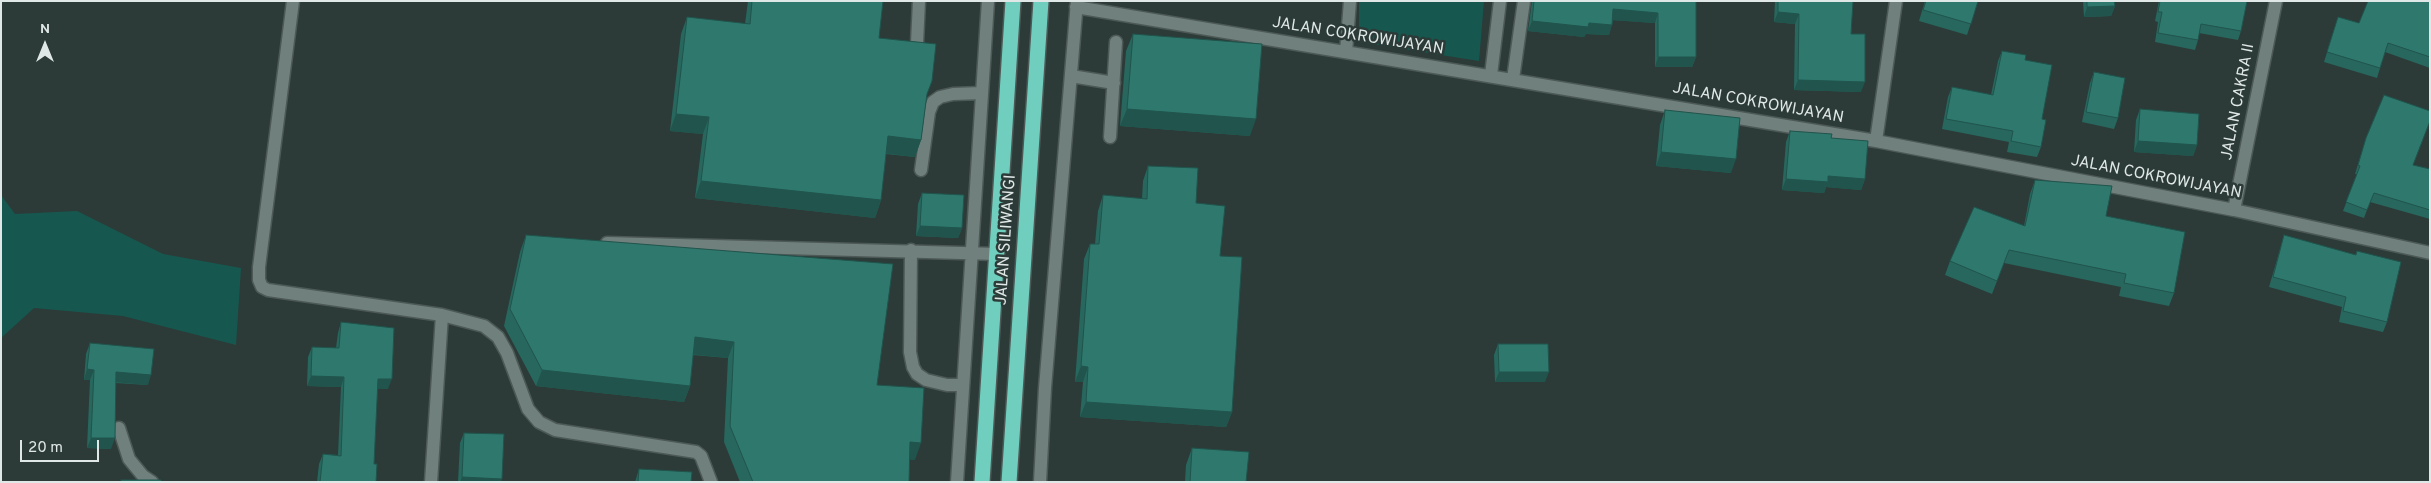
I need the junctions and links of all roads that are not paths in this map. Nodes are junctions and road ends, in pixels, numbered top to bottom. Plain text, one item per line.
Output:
1 (293, 1) edge
2 (919, 1) edge
3 (988, 1) edge
4 (1013, 1) edge
5 (1041, 1) edge
6 (1350, 1) edge
7 (1500, 1) edge
8 (1524, 1) edge
9 (1896, 1) edge
10 (2276, 1) edge
11 (1076, 4) edge
12 (1116, 42) dead end
13 (917, 43) edge
14 (1346, 52) junction
15 (1491, 75) junction
16 (1071, 76) junction
17 (1513, 79) junction
18 (1114, 82) junction
19 (982, 93) junction
20 (1110, 137) dead end
21 (1876, 141) junction
22 (921, 170) dead end
23 (2234, 210) junction
24 (592, 242) edge
25 (911, 250) junction
26 (972, 253) junction
27 (2430, 253) edge
28 (997, 254) junction
29 (442, 315) junction
30 (963, 385) junction
31 (119, 428) dead end
32 (152, 482) edge
33 (431, 482) edge
34 (711, 482) edge
35 (957, 482) edge
36 (982, 482) edge
37 (1009, 482) edge
38 (1040, 482) edge

1 - 29 street
2 - 13 street
3 - 19 street
4 - 28 highway, JALAN SILIWANGI
5 - 37 highway, JALAN SILIWANGI
6 - 14 street
7 - 15 street
8 - 17 street
9 - 21 street
10 - 23 street, JALAN CAKRA II
11 - 14 street, JALAN COKROWIJAYAN
11 - 16 street
12 - 18 street
14 - 15 street, JALAN COKROWIJAYAN
15 - 17 street, JALAN COKROWIJAYAN
16 - 18 street
16 - 38 street
17 - 21 street, JALAN COKROWIJAYAN
18 - 20 street
19 - 22 street
19 - 26 street
21 - 23 street, JALAN COKROWIJAYAN
23 - 27 street, JALAN COKROWIJAYAN
24 - 25 street
25 - 26 street
25 - 30 street
26 - 28 street
26 - 30 street
28 - 36 highway, JALAN SILIWANGI
29 - 33 street
29 - 34 street
30 - 35 street
31 - 32 street

